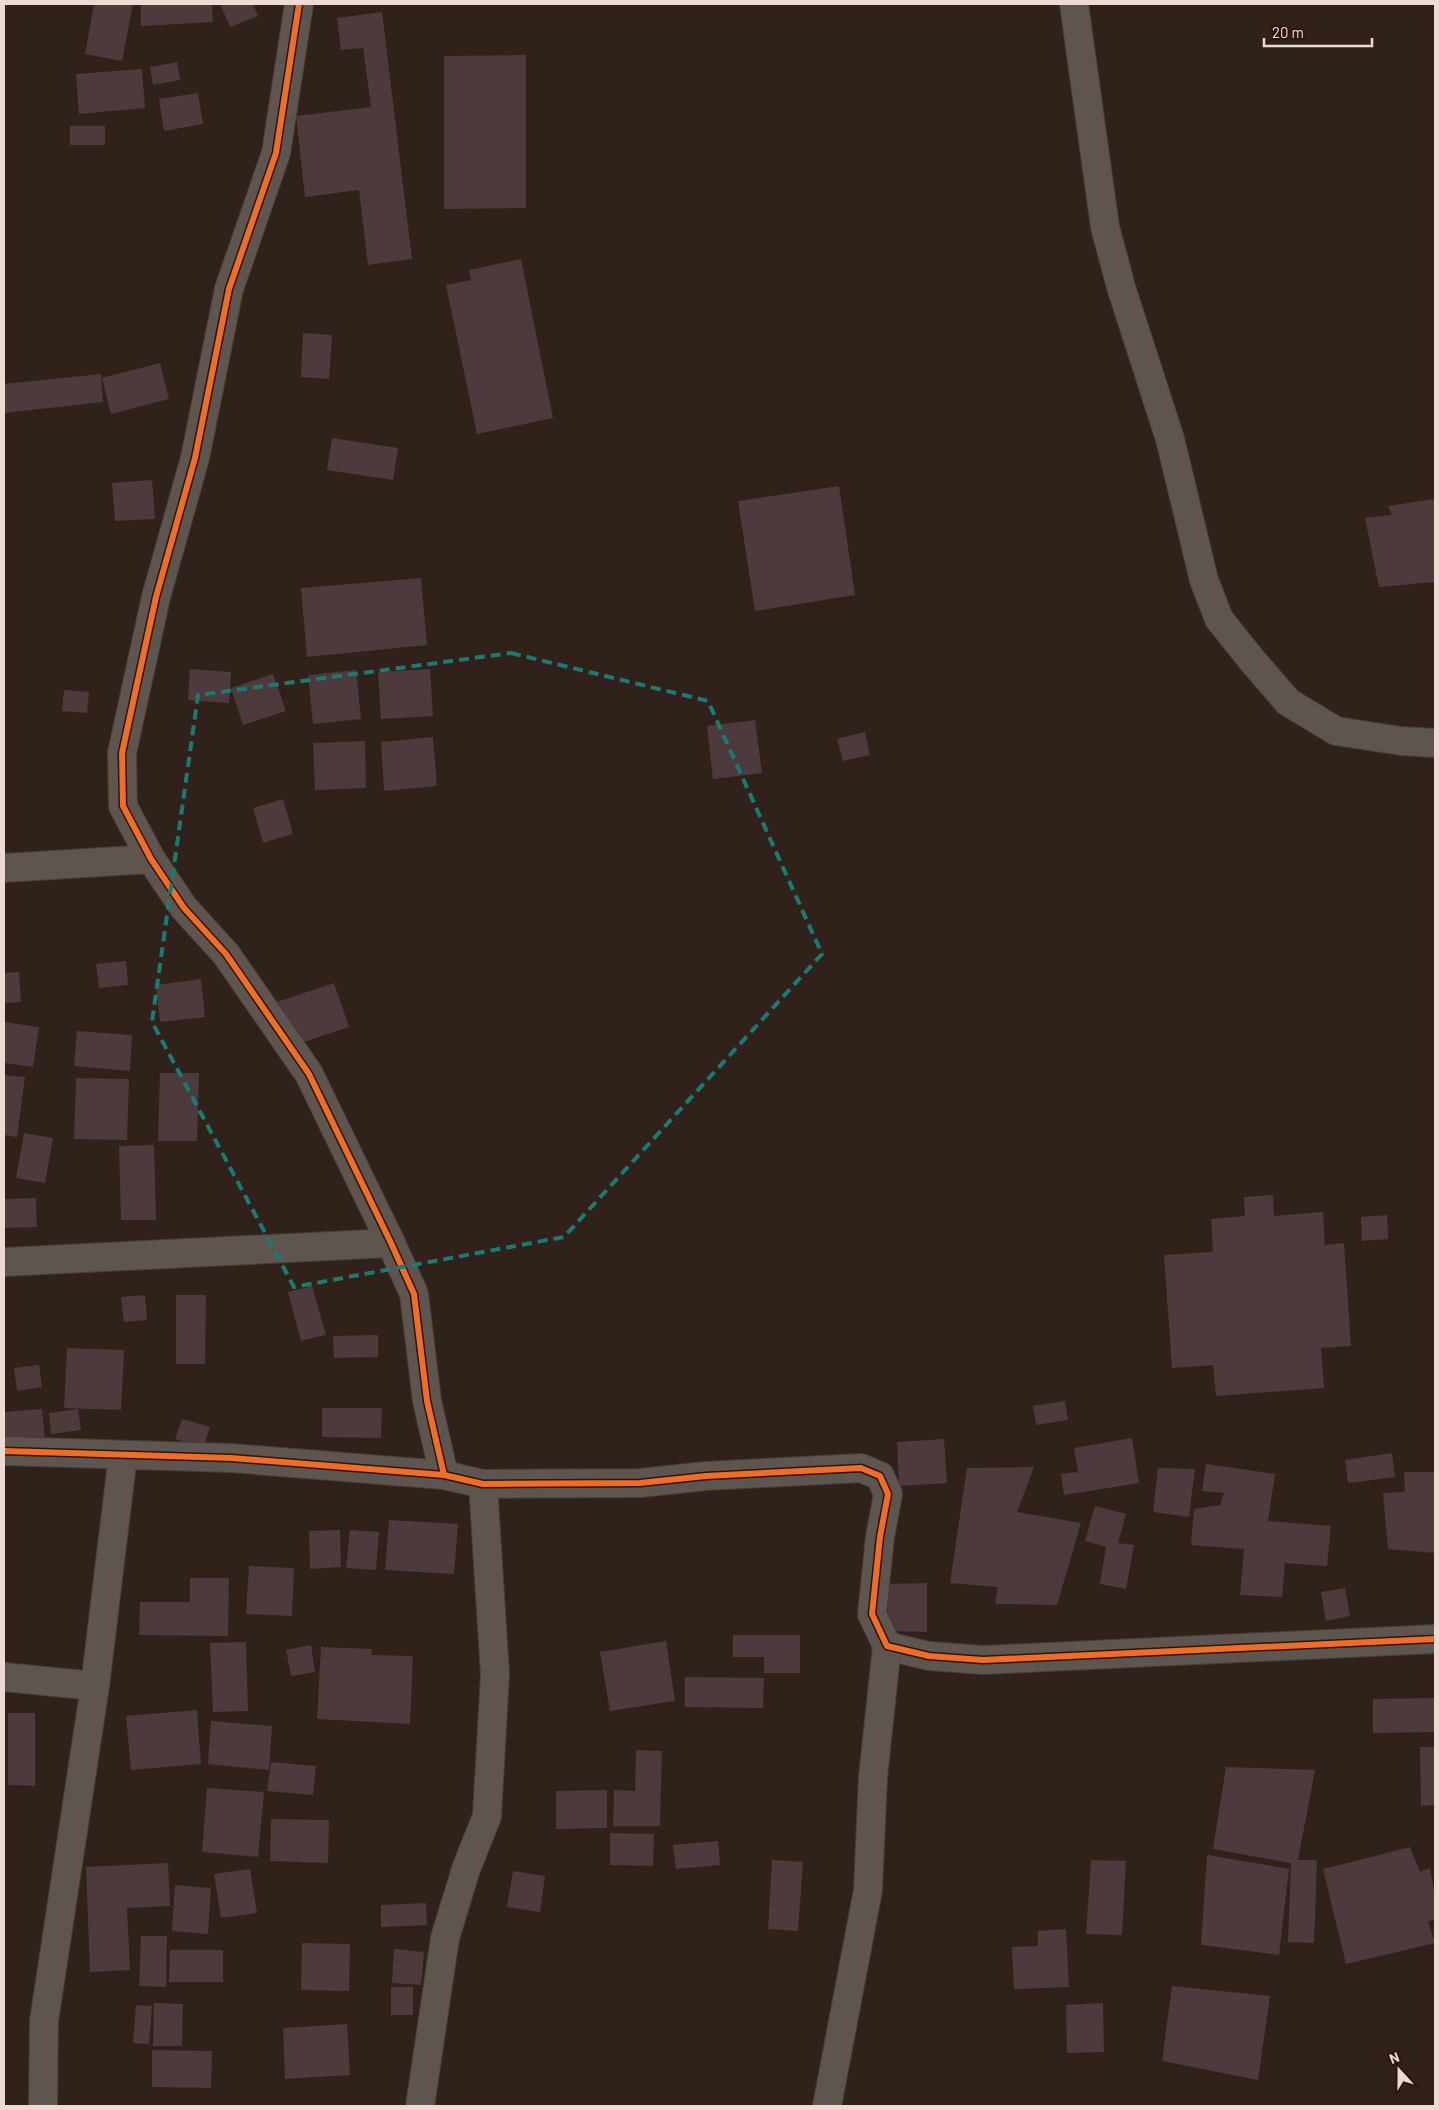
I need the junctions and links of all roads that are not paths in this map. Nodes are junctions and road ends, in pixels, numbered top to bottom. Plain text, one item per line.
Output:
1 (299, 4) edge
2 (1074, 4) edge
3 (1435, 743) edge
4 (151, 859) junction
5 (4, 868) edge
6 (392, 1243) junction
7 (4, 1262) edge
8 (4, 1451) edge
9 (123, 1455) junction
10 (444, 1474) junction
11 (483, 1484) junction
12 (1433, 1641) edge
13 (887, 1646) junction
14 (4, 1677) edge
15 (94, 1686) junction
16 (43, 2106) edge
17 (420, 2106) edge
18 (827, 2106) edge

1 - 4 street
2 - 3 street
4 - 5 street
4 - 6 street
6 - 7 street
6 - 10 street
8 - 9 street
9 - 10 street
9 - 15 street
10 - 11 street
11 - 13 street
11 - 17 street
12 - 13 street
13 - 18 street
14 - 15 street
15 - 16 street

